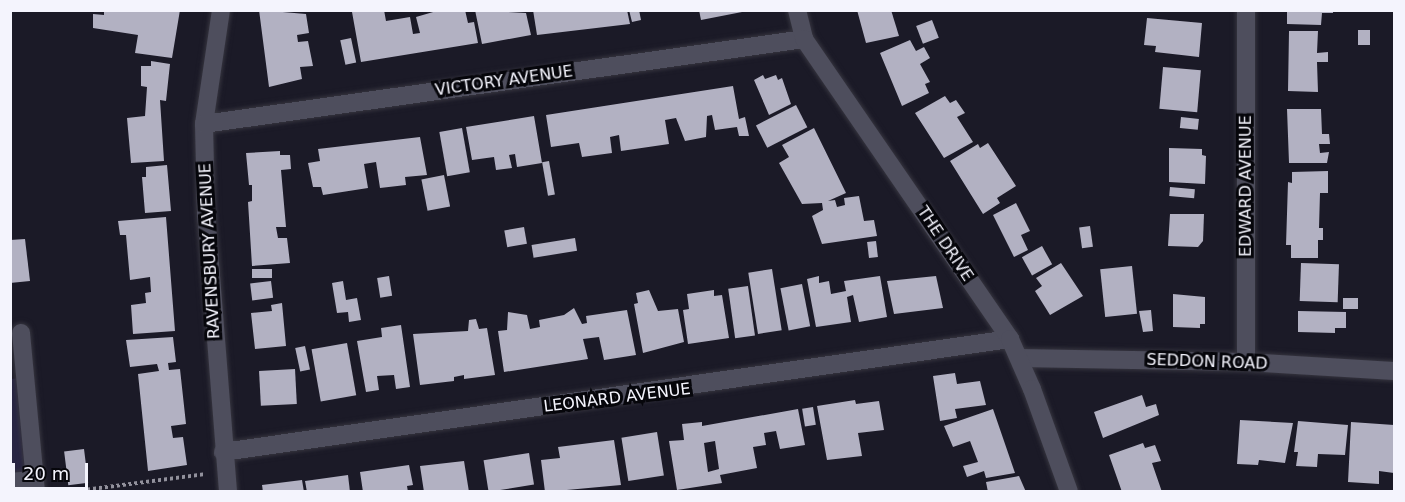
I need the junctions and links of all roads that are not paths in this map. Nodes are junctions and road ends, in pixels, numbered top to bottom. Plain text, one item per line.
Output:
1 (221, 10) edge
2 (796, 10) edge
3 (1246, 10) edge
4 (804, 39) junction
5 (204, 124) junction
6 (21, 333) dead end
7 (1010, 339) junction
8 (1019, 358) junction
9 (1246, 362) junction
10 (1395, 371) edge
11 (223, 452) junction
12 (10, 482) edge
13 (35, 486) edge
14 (228, 492) edge
15 (1069, 492) edge

1 - 5 street, RAVENSBURY AVENUE
2 - 4 street, THE DRIVE
3 - 9 street, EDWARD AVENUE
4 - 5 street, VICTORY AVENUE
4 - 7 street, THE DRIVE
5 - 11 street, RAVENSBURY AVENUE
6 - 13 street
7 - 8 street, THE DRIVE
7 - 11 street, LEONARD AVENUE
8 - 9 street, SEDDON ROAD
8 - 15 street, THE DRIVE
9 - 10 street, SEDDON ROAD
11 - 14 street, RAVENSBURY AVENUE
12 - 13 street

